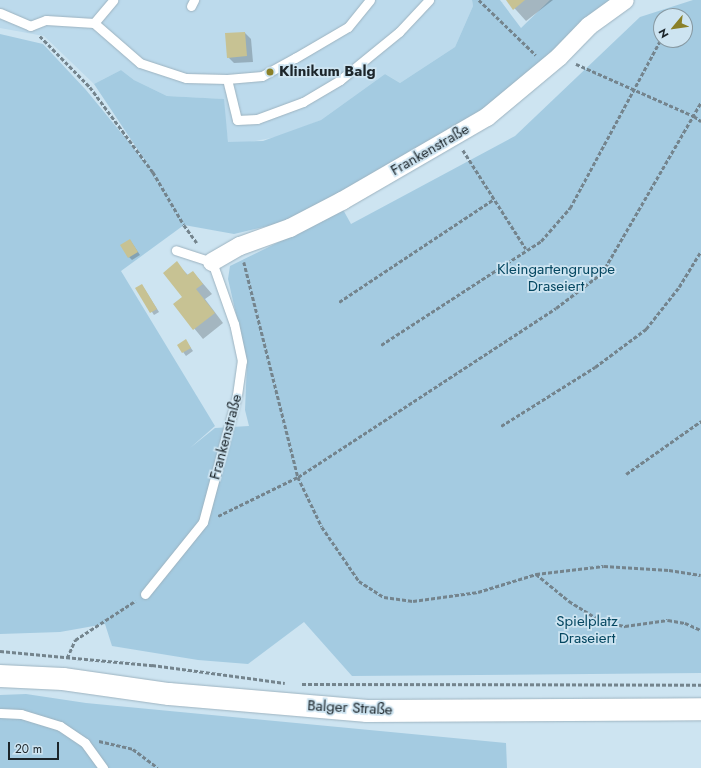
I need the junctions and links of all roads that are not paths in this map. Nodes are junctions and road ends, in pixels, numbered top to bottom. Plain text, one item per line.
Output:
1 (113, 0) edge
2 (370, 0) edge
3 (428, 0) edge
4 (625, 0) edge
5 (0, 13) edge
6 (94, 23) junction
7 (228, 80) junction
8 (176, 250) dead end
9 (212, 262) junction
10 (145, 594) road end
11 (0, 676) edge
12 (701, 709) edge
13 (0, 713) edge
14 (103, 768) edge

1 - 6 lane
2 - 7 lane
3 - 7 lane
4 - 9 street, Frankenstraße
5 - 6 lane
6 - 7 lane
8 - 9 lane
9 - 10 lane, Frankenstraße
11 - 12 street, Balger Straße
13 - 14 lane

